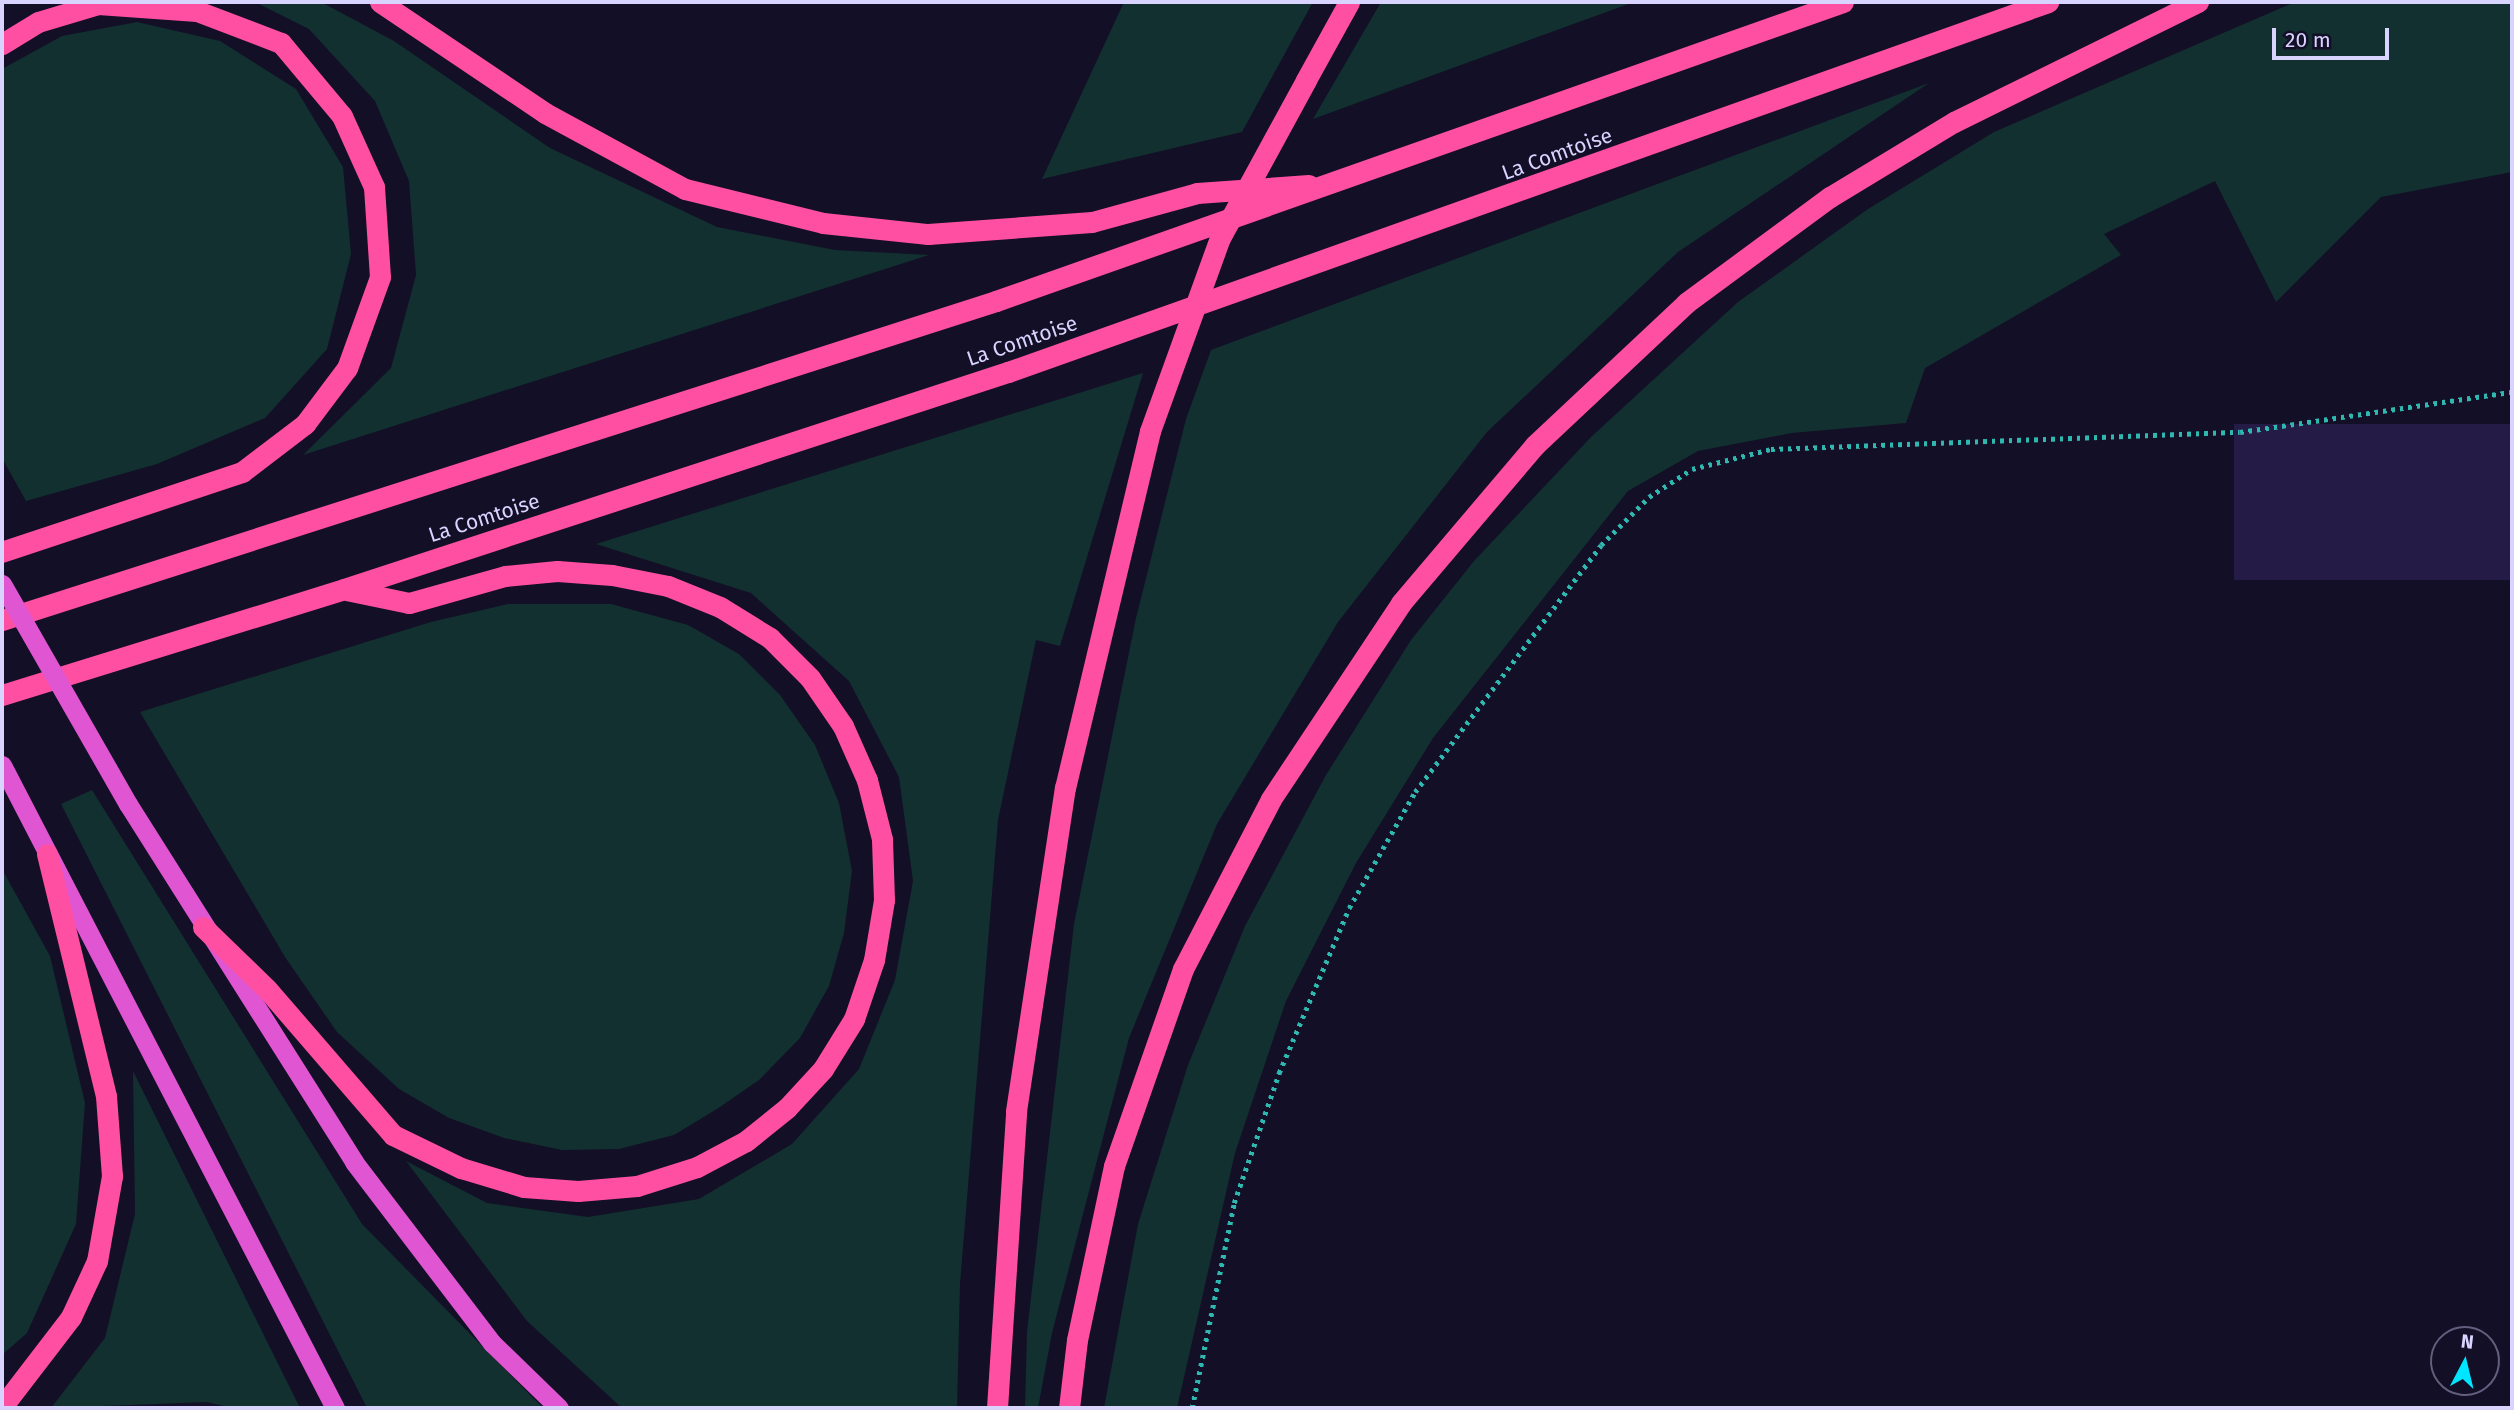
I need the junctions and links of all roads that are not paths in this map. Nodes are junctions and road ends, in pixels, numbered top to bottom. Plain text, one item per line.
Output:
1 (380, 2) edge
2 (1349, 2) edge
3 (1843, 2) edge
4 (2048, 2) edge
5 (2198, 2) edge
6 (2, 44) edge
7 (1339, 183) junction
8 (2, 552) edge
9 (2, 583) edge
10 (344, 589) junction
11 (2, 620) edge
12 (2, 695) edge
13 (2, 765) edge
14 (43, 845) junction
15 (202, 927) junction
16 (2, 1407) edge
17 (335, 1408) edge
18 (559, 1408) edge
19 (997, 1408) edge
20 (1069, 1408) edge

1 - 7 highway
2 - 19 highway, bridge
3 - 7 highway
4 - 10 highway, La Comtoise
5 - 20 highway
6 - 8 highway
7 - 11 highway
9 - 15 highway, bridge
10 - 12 highway, La Comtoise
10 - 15 highway
13 - 14 highway
14 - 16 highway
14 - 17 highway
15 - 18 highway

